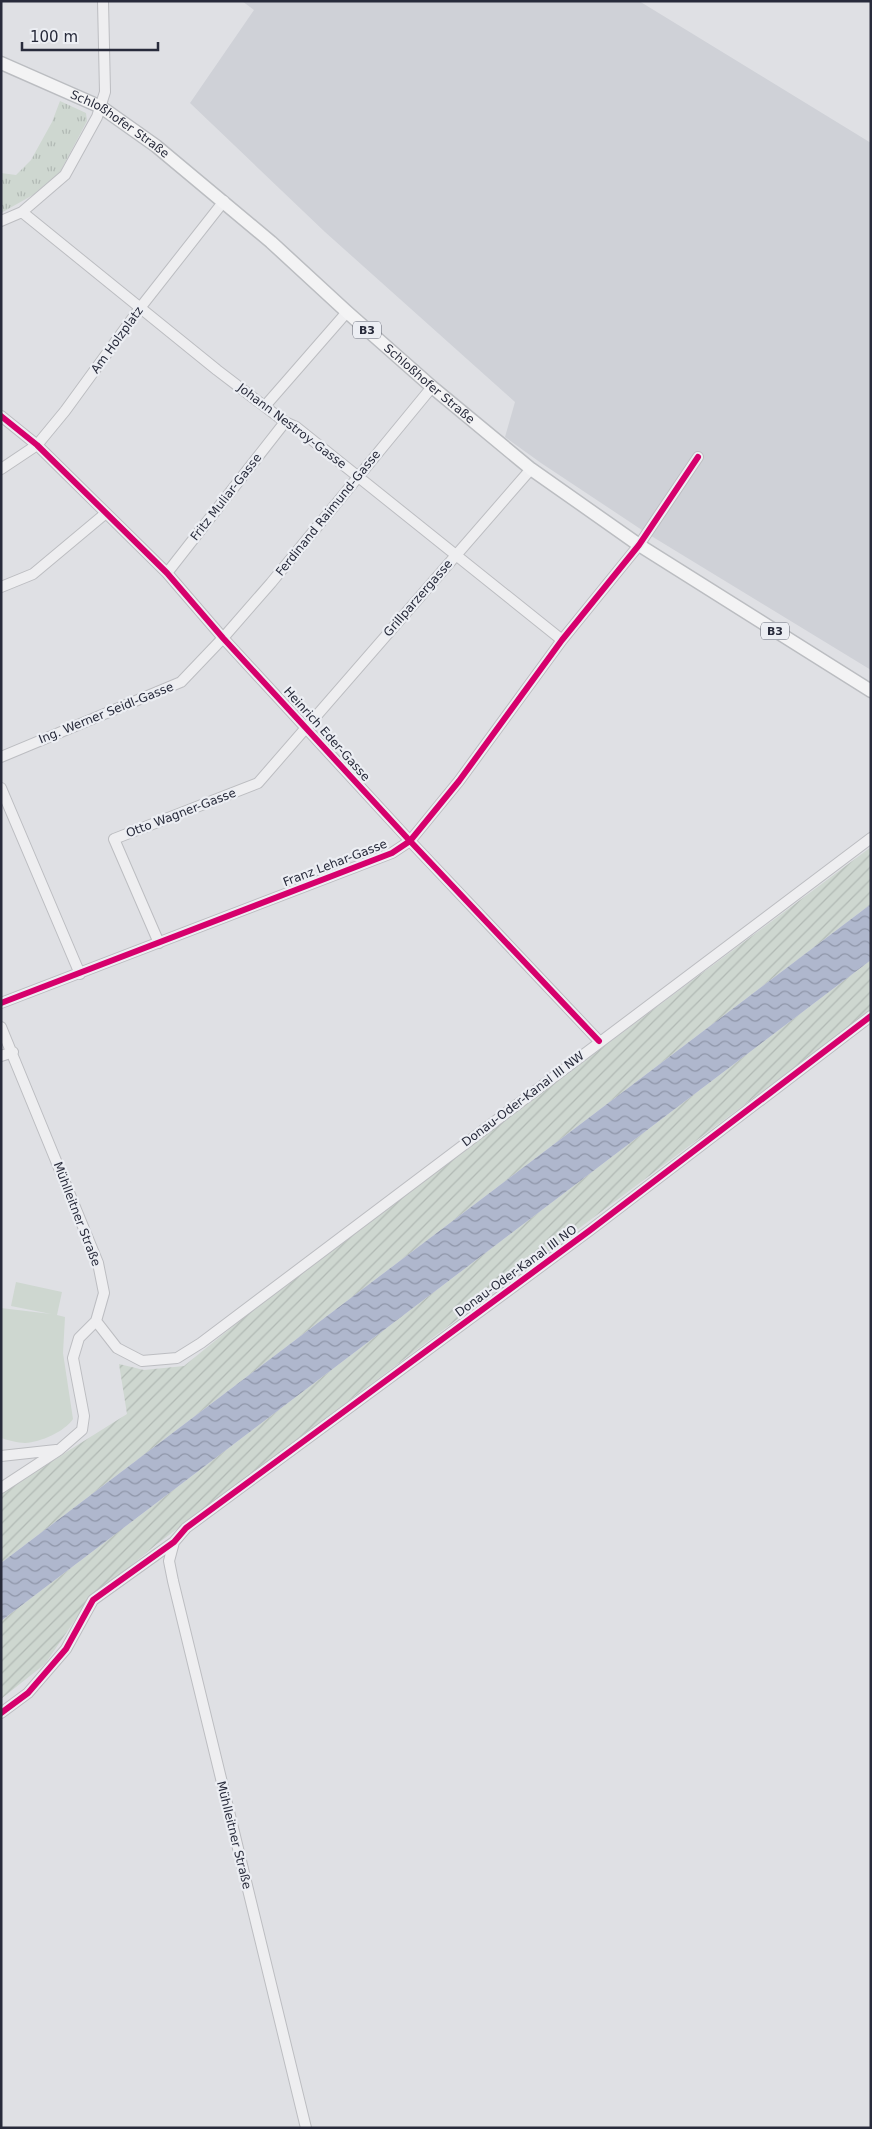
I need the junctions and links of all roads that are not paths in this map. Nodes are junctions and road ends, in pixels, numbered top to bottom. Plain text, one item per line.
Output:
1 (103, 1) edge
2 (1, 63) edge
3 (101, 108) junction
4 (224, 201) junction
5 (22, 212) junction
6 (1, 221) edge
7 (140, 308) junction
8 (346, 312) junction
9 (432, 387) junction
10 (265, 406) junction
11 (1, 416) edge
12 (285, 422) junction
13 (37, 445) junction
14 (698, 457) dead end
15 (1, 469) edge
16 (531, 469) junction
17 (358, 476) junction
18 (106, 513) junction
19 (639, 546) junction
20 (454, 556) junction
21 (167, 573) junction
22 (1, 587) edge
23 (224, 638) junction
24 (562, 640) junction
25 (871, 691) edge
26 (306, 728) junction
27 (1, 757) edge
28 (1, 788) edge
29 (871, 838) edge
30 (410, 841) junction
31 (159, 943) junction
32 (80, 974) junction
33 (1, 1003) edge
34 (871, 1016) edge
35 (1, 1027) edge
36 (599, 1041) junction
37 (12, 1052) junction
38 (1, 1056) edge
39 (96, 1321) junction
40 (59, 1450) junction
41 (1, 1456) edge
42 (1, 1488) edge
43 (174, 1542) junction
44 (1, 1713) edge
45 (306, 2128) edge

1 - 3 street
2 - 3 main road, Schloßhofer Straße / B3
3 - 4 main road, Schloßhofer Straße / B3
3 - 5 street
4 - 7 street, Am Holzplatz
4 - 8 main road, Schloßhofer Straße / B3
5 - 6 street
5 - 7 street, Johann Nestroy-Gasse
7 - 10 street, Johann Nestroy-Gasse
7 - 13 street, Am Holzplatz
8 - 9 main road, Schloßhofer Straße / B3
8 - 10 street
9 - 16 main road, Schloßhofer Straße / B3
9 - 17 street, Ferdinand Raimund-Gasse
10 - 12 street, Johann Nestroy-Gasse
11 - 13 street, Heinrich Eder-Gasse
12 - 17 street, Johann Nestroy-Gasse
12 - 21 street, Fritz Muliar-Gasse
13 - 15 street, Am Holzplatz
13 - 18 street, Heinrich Eder-Gasse
14 - 19 street, Franz Lehar-Gasse
16 - 19 main road, Schloßhofer Straße / B3
16 - 20 street, Grillparzergasse
17 - 20 street, Johann Nestroy-Gasse
17 - 23 street, Ferdinand Raimund-Gasse
18 - 21 street, Heinrich Eder-Gasse
18 - 22 street
19 - 24 street, Franz Lehar-Gasse
19 - 25 main road, Schloßhofer Straße / B3
20 - 24 street, Johann Nestroy-Gasse
20 - 26 street, Grillparzergasse
21 - 23 street, Heinrich Eder-Gasse
23 - 26 street, Heinrich Eder-Gasse
23 - 27 street, Ing. Werner Seidl-Gasse
24 - 30 street, Franz Lehar-Gasse
26 - 30 street, Heinrich Eder-Gasse
26 - 31 street, Otto Wagner-Gasse
28 - 32 street
29 - 36 street, Donau-Oder-Kanal III NW
30 - 31 street, Franz Lehar-Gasse
30 - 36 street, Heinrich Eder-Gasse
31 - 32 street, Franz Lehar-Gasse
32 - 33 street, Franz Lehar-Gasse
34 - 43 street, Donau-Oder-Kanal III NO
35 - 37 street, Mühlleitner Straße
36 - 39 street, Donau-Oder-Kanal III NW
37 - 38 street
37 - 39 street, Mühlleitner Straße
39 - 40 street, Mühlleitner Straße
40 - 41 street
40 - 42 street
43 - 44 street, Donau-Oder-Kanal III NO
43 - 45 street, Mühlleitner Straße

